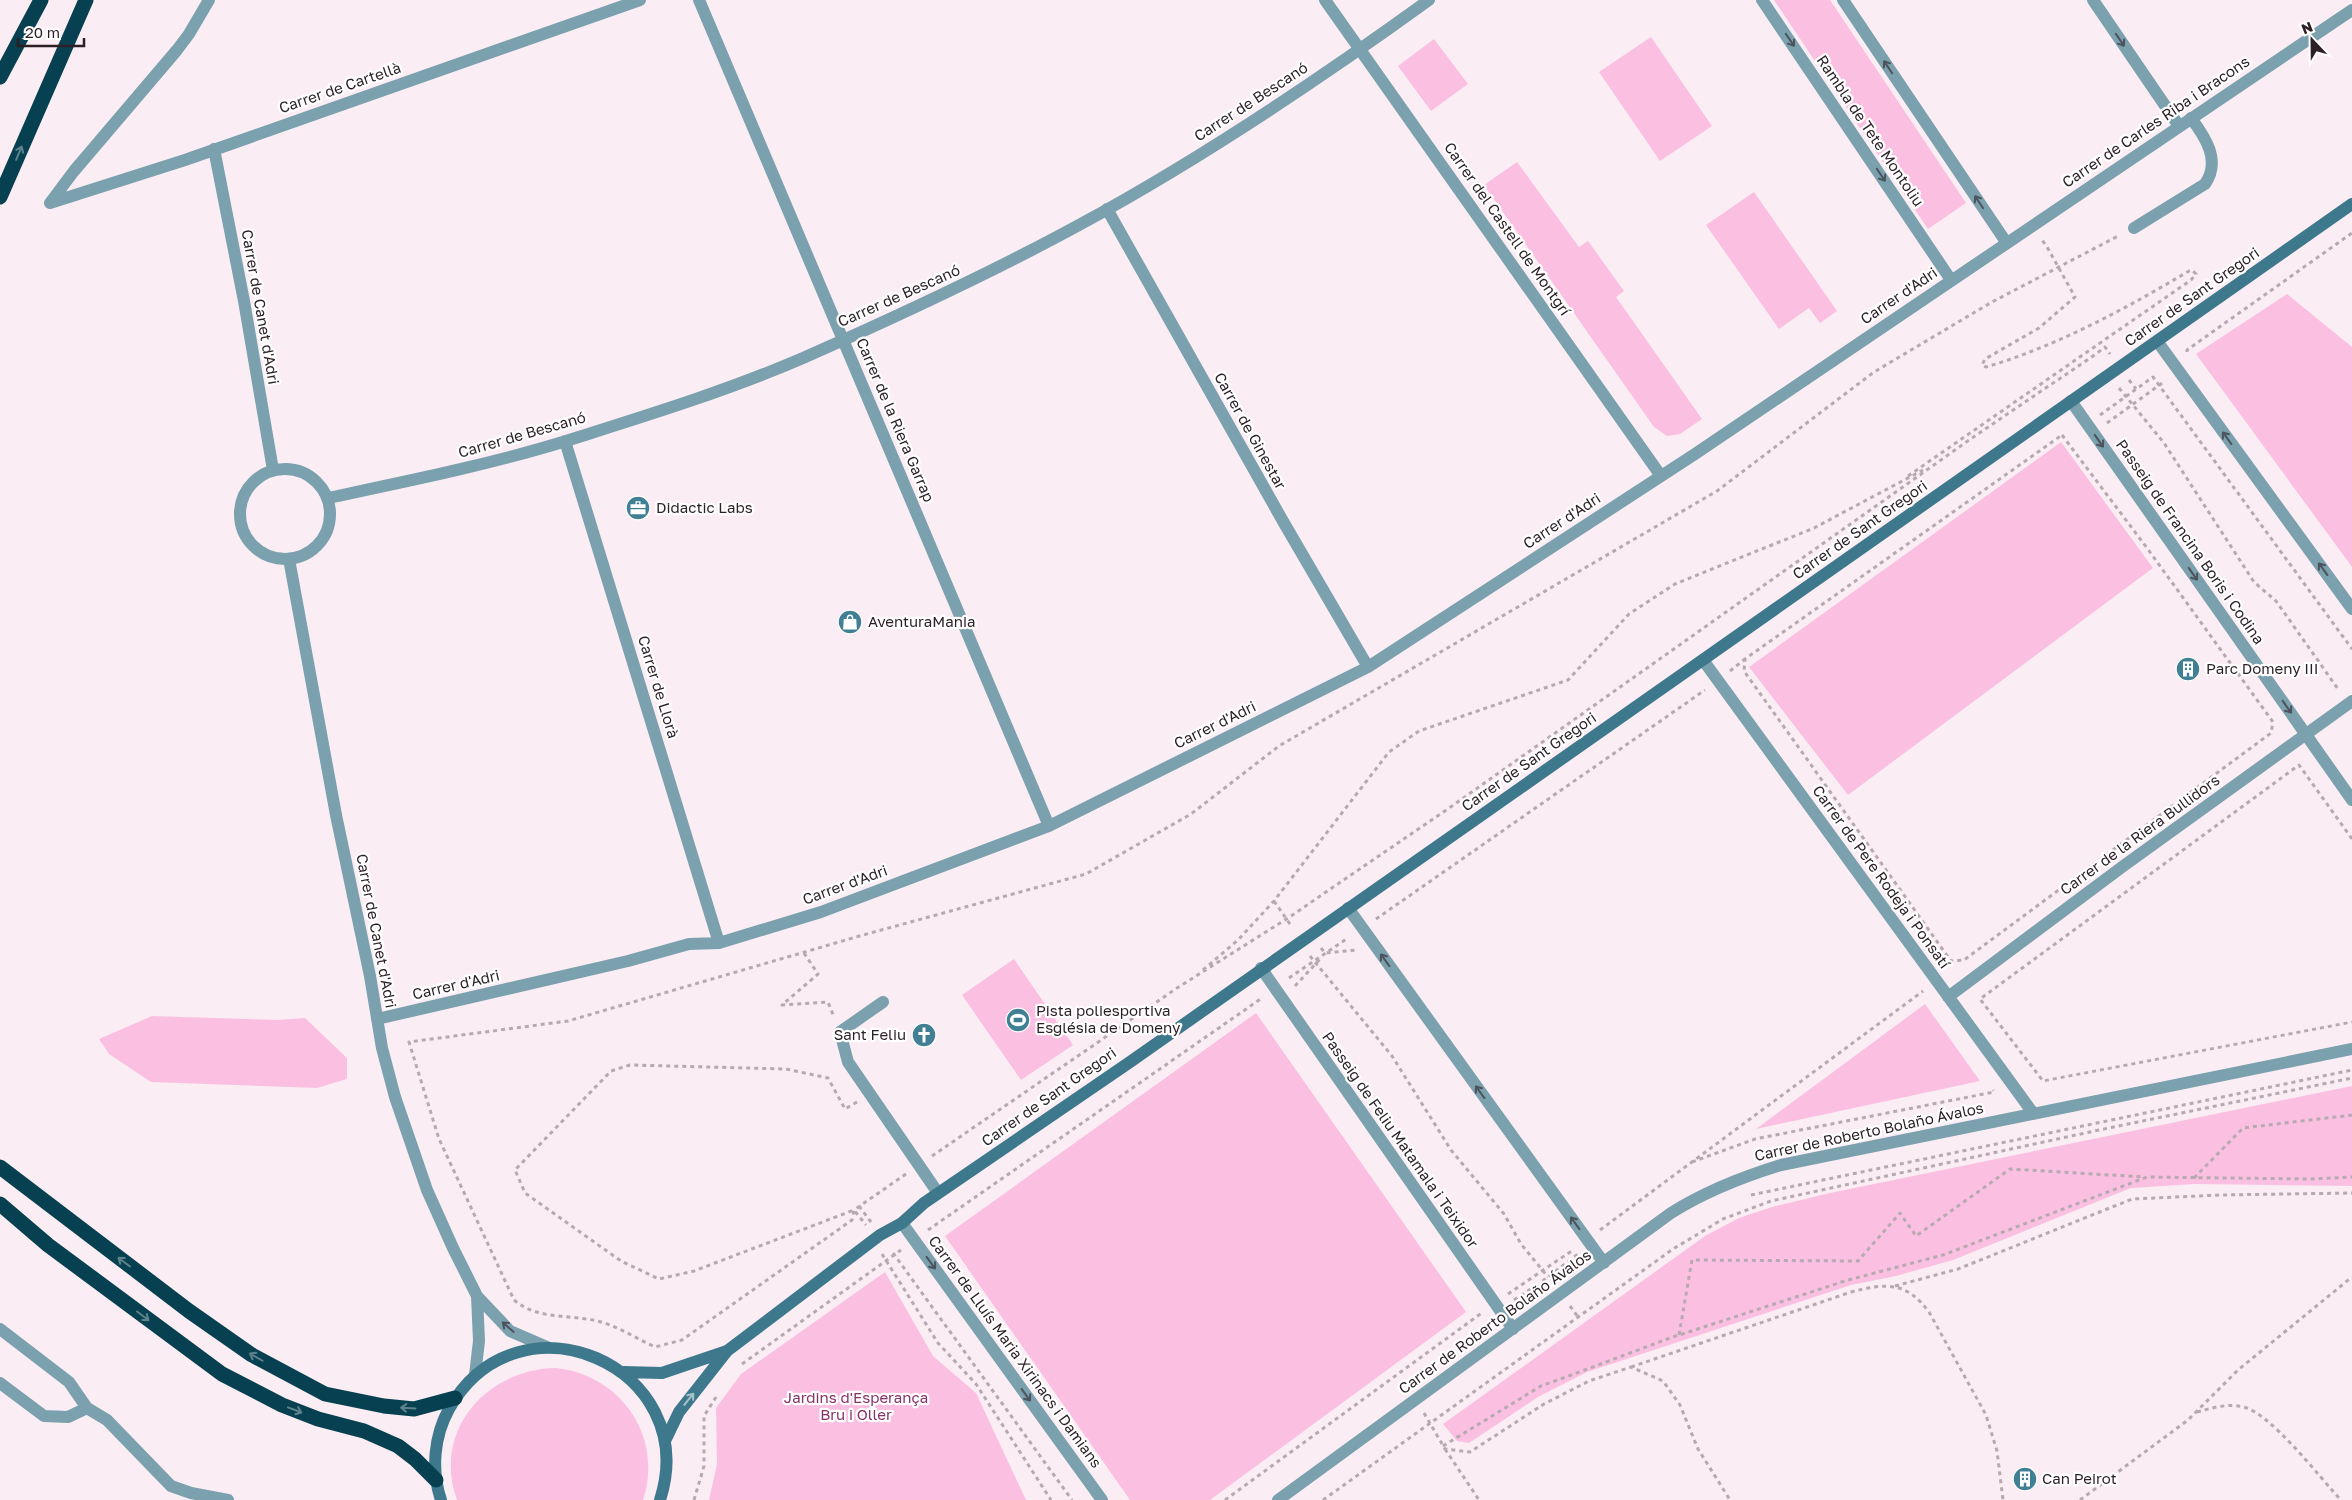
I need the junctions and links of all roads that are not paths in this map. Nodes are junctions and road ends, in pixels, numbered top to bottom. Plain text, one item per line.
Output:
1 (41, 0) edge
2 (86, 0) edge
3 (209, 0) edge
4 (640, 0) edge
5 (699, 0) edge
6 (1325, 0) edge
7 (1429, 0) edge
8 (1762, 0) edge
9 (1843, 0) edge
10 (2093, 0) edge
11 (2352, 10) edge
12 (1360, 50) junction
13 (0, 77) edge
14 (2191, 118) junction
15 (2179, 126) junction
16 (214, 149) junction
17 (0, 197) edge
18 (2352, 204) edge
19 (1108, 209) junction
20 (2134, 228) dead end
21 (2006, 242) junction
22 (1978, 261) joint
23 (1951, 280) junction
24 (843, 339) junction
25 (2157, 342) junction
26 (2071, 401) junction
27 (565, 441) junction
28 (273, 470) junction
29 (1661, 476) junction
30 (328, 498) junction
31 (290, 559) junction
32 (2352, 609) edge
33 (1703, 660) junction
34 (1368, 667) junction
35 (2350, 702) edge
36 (2306, 735) junction
37 (2352, 800) edge
38 (1050, 826) junction
39 (1348, 908) junction
40 (719, 943) junction
41 (1261, 968) junction
42 (1948, 997) junction
43 (882, 1002) dead end
44 (376, 1019) junction
45 (2352, 1049) edge
46 (2033, 1113) junction
47 (0, 1167) edge
48 (938, 1193) junction
49 (0, 1204) edge
50 (0, 1218) edge
51 (902, 1223) junction
52 (48, 1245) junction
53 (1604, 1263) junction
54 (477, 1296) junction
55 (0, 1329) edge
56 (1513, 1329) junction
57 (547, 1347) junction
58 (727, 1351) junction
59 (622, 1372) junction
60 (475, 1375) junction
61 (0, 1383) edge
62 (455, 1398) junction
63 (86, 1408) junction
64 (665, 1441) junction
65 (436, 1480) junction
66 (440, 1499) edge
67 (228, 1500) edge
68 (660, 1500) edge
69 (1102, 1500) edge
70 (1278, 1500) edge

1 - 13 highway
17 -> 2 highway
3 - 16 street, Carrer de Cartellà
4 - 16 street, Carrer de Cartellà
5 - 24 street, Carrer de la Riera Garrap
6 - 12 street, Carrer del Castell de Montgrí
7 - 12 street, Carrer de Bescanó
8 -> 23 street, Rambla de Tete Montoliu
21 -> 9 street
10 -> 15 street
11 - 14 street, Carrer de Carles Riba i Bracons
12 - 19 street, Carrer de Bescanó
12 - 29 street, Carrer del Castell de Montgrí
14 - 15 street, Carrer de Carles Riba i Bracons
14 - 20 street
15 - 21 street, Carrer de Carles Riba i Bracons
16 - 28 street, Carrer de Canet d'Adri
18 - 25 main road, Carrer de Sant Gregori
19 - 24 street, Carrer de Bescanó
19 - 34 street, Carrer de Ginestar
21 - 22 street, Carrer de Carles Riba i Bracons
22 - 23 street, Carrer d'Adri
23 - 29 street, Carrer d'Adri
24 - 27 street, Carrer de Bescanó
24 - 38 street, Carrer de la Riera Garrap
25 - 26 main road, Carrer de Sant Gregori
32 -> 25 street
26 - 33 main road, Carrer de Sant Gregori
26 -> 36 street, Passeig de Francina Boris i Codina
27 - 30 street, Carrer de Bescanó
27 - 40 street, Carrer de Llorà
28 - 30 street
28 - 31 street
29 - 34 street, Carrer d'Adri
30 - 31 street
31 - 44 street, Carrer de Canet d'Adri
33 - 39 main road, Carrer de Sant Gregori
33 - 42 street, Carrer de Pere Rodeja i Ponsatí
34 - 38 street, Carrer d'Adri
35 - 36 street, Carrer de la Riera Bullidors
36 - 37 street, Passeig de Francina Boris i Codina
36 - 42 street, Carrer de la Riera Bullidors
38 - 40 street, Carrer d'Adri
39 - 41 main road, Carrer de Sant Gregori
53 -> 39 street
40 - 44 street, Carrer d'Adri
41 - 48 main road, Carrer de Sant Gregori
41 - 56 street, Passeig de Feliu Matamala i Teixidor
42 - 46 street, Carrer de Pere Rodeja i Ponsatí
43 - 48 street
44 - 54 street, Carrer de Canet d'Adri
45 - 46 street, Carrer de Roberto Bolaño Ávalos
46 - 53 street, Carrer de Roberto Bolaño Ávalos
62 -> 47 highway
48 - 51 main road, Carrer de Sant Gregori
49 - 52 highway
50 - 52 highway
51 - 58 main road, Carrer de Sant Gregori
51 -> 69 street, Carrer de Lluís Maria Xirinacs i Damians
52 -> 65 highway
53 - 56 street, Carrer de Roberto Bolaño Ávalos
57 -> 54 street, Carrer de Canet d'Adri
54 - 60 street, Carrer de Canet d'Adri
55 - 63 street
56 - 70 street, Carrer de Roberto Bolaño Ávalos
57 - 59 main road
57 - 60 main road
58 - 59 main road, Carrer de Sant Gregori
64 -> 58 main road, Carrer de Sant Gregori
59 - 64 main road
60 - 62 main road
61 - 63 street
62 - 65 main road
63 - 67 street
64 - 68 main road
65 - 66 main road

